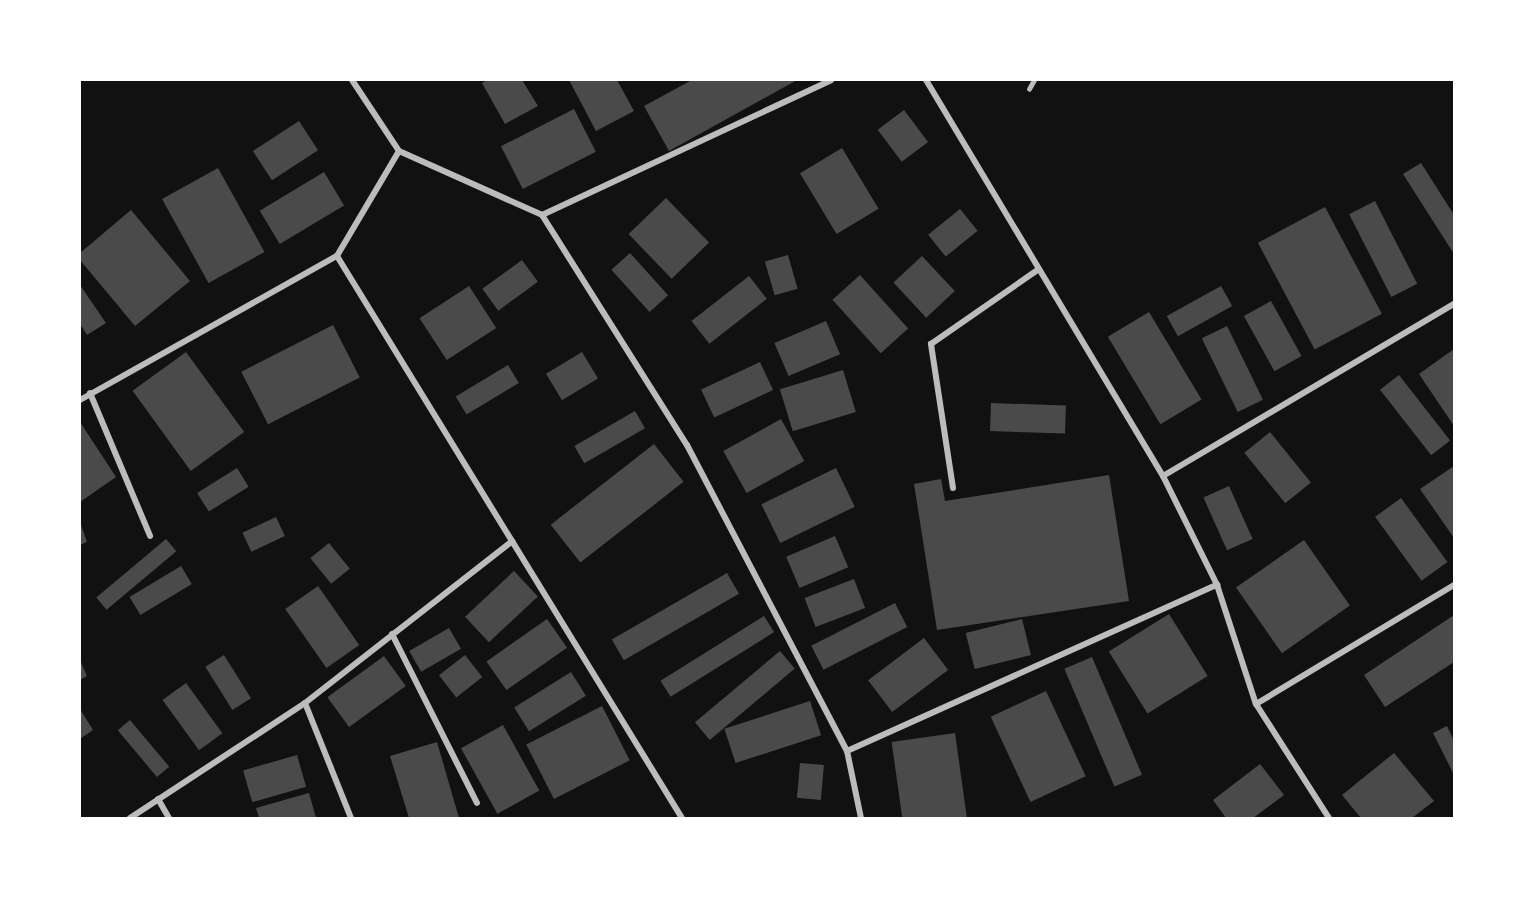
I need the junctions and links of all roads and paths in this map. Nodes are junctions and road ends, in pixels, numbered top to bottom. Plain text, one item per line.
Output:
1 (352, 80) edge
2 (831, 80) edge
3 (926, 80) edge
4 (1034, 80) edge
5 (1029, 89) dead end
6 (399, 151) junction
7 (542, 215) junction
8 (337, 256) junction
9 (1039, 268) junction
10 (1455, 304) edge
11 (90, 393) junction
12 (80, 400) edge
13 (1163, 476) junction
14 (953, 488) dead end
15 (150, 536) dead end
16 (512, 541) junction
17 (1217, 585) junction
18 (1455, 585) edge
19 (392, 634) junction
20 (304, 702) junction
21 (1256, 704) junction
22 (847, 751) junction
23 (158, 799) junction
24 (477, 804) dead end
25 (130, 819) edge
26 (169, 819) edge
27 (351, 819) edge
28 (682, 819) edge
29 (861, 819) edge
30 (1329, 819) edge

1 - 6 street
2 - 7 street
3 - 9 street
4 - 5 lane
6 - 7 street
6 - 8 street
7 - 22 street
8 - 11 street
8 - 16 street
9 - 13 street
9 - 14 street
10 - 13 street
11 - 12 street
11 - 15 street
13 - 17 street
16 - 19 street
16 - 28 street
17 - 21 street
17 - 22 street
18 - 21 street
19 - 20 street
19 - 24 street
20 - 23 street
20 - 27 street
21 - 30 street
22 - 29 street
23 - 25 street
23 - 26 street

